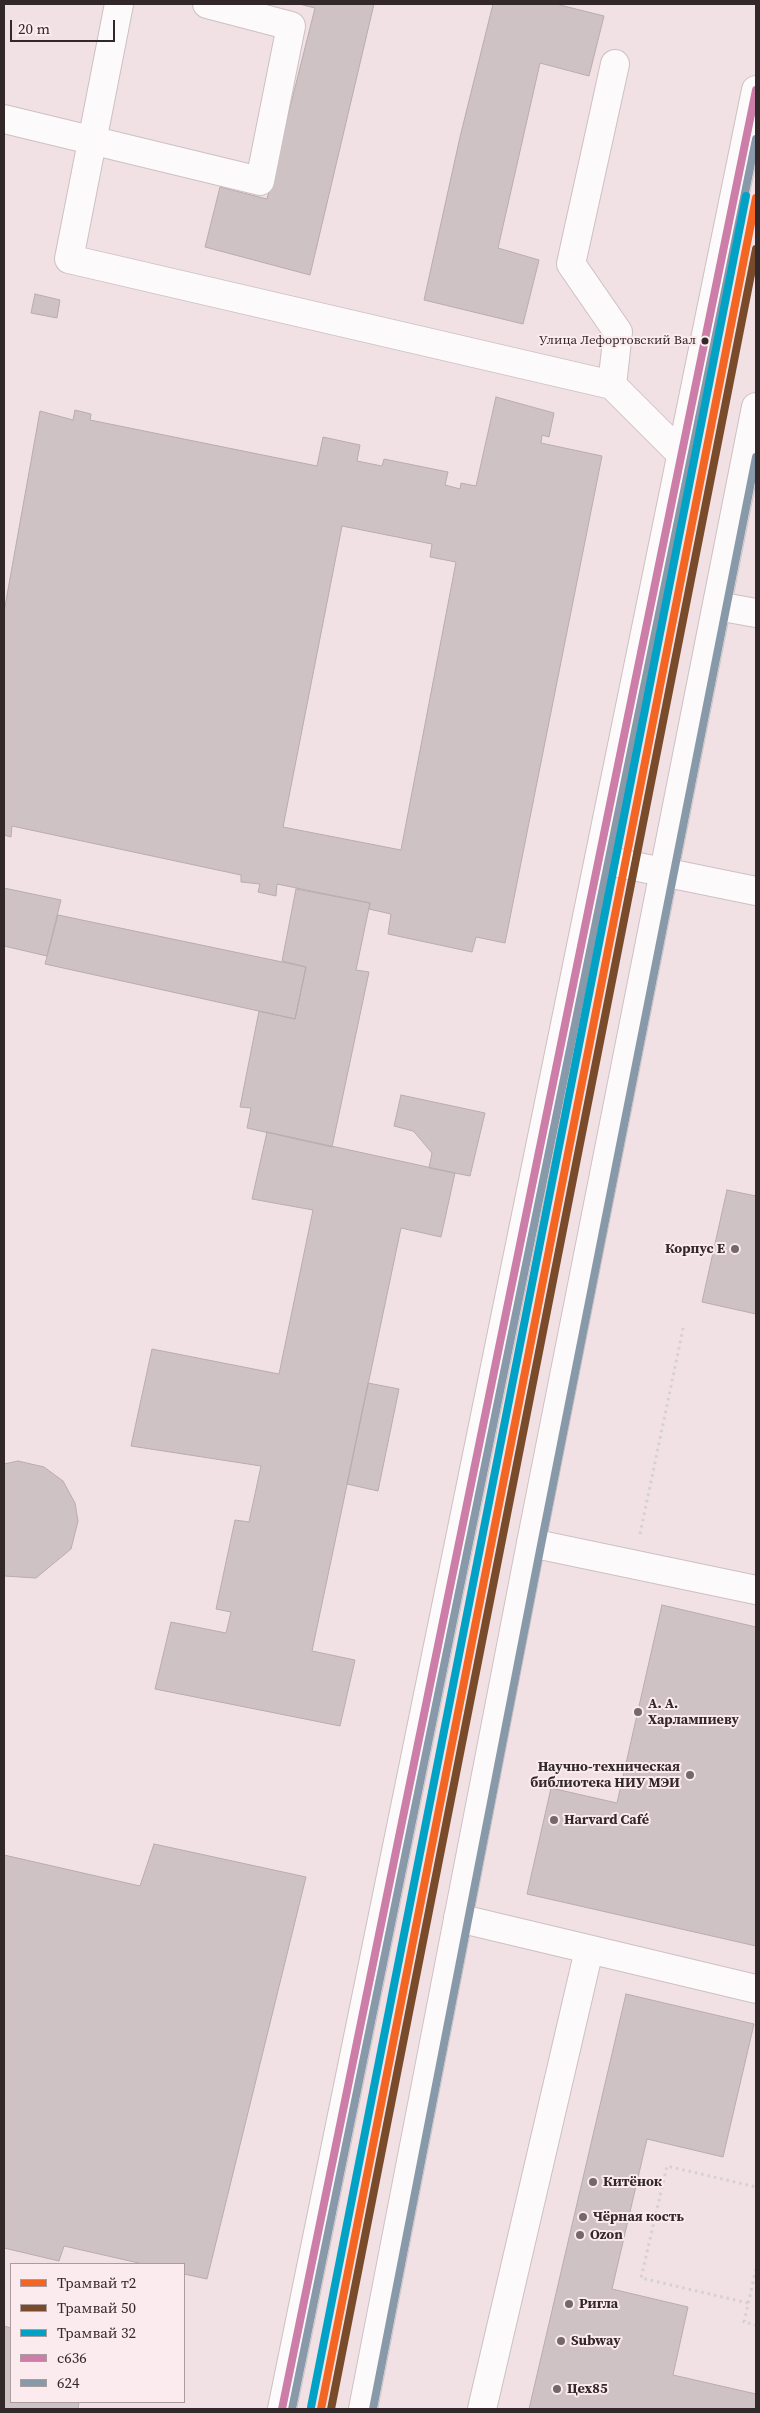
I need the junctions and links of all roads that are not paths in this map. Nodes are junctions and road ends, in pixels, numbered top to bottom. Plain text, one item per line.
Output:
1 (119, 4) edge
2 (207, 4) edge
3 (616, 64) dead end
4 (756, 90) edge
5 (4, 119) edge
6 (92, 140) junction
7 (612, 385) junction
8 (756, 407) edge
9 (682, 455) junction
10 (717, 606) junction
11 (756, 613) edge
12 (599, 859) junction
13 (664, 872) junction
14 (756, 891) edge
15 (531, 1543) junction
16 (756, 1590) edge
17 (458, 1918) junction
18 (589, 1950) junction
19 (756, 1989) edge
20 (282, 2409) edge
21 (363, 2409) edge
22 (482, 2409) edge

1 - 6 main road
2 - 6 main road
3 - 7 main road
4 - 9 main road
5 - 6 main road
6 - 7 main road
7 - 9 main road
8 - 10 main road
9 - 12 main road
10 - 11 main road
10 - 13 main road
12 - 13 main road
12 - 20 main road
13 - 14 main road
13 - 15 main road
15 - 16 main road
15 - 17 main road
17 - 18 main road
17 - 21 main road
18 - 19 main road
18 - 22 main road

